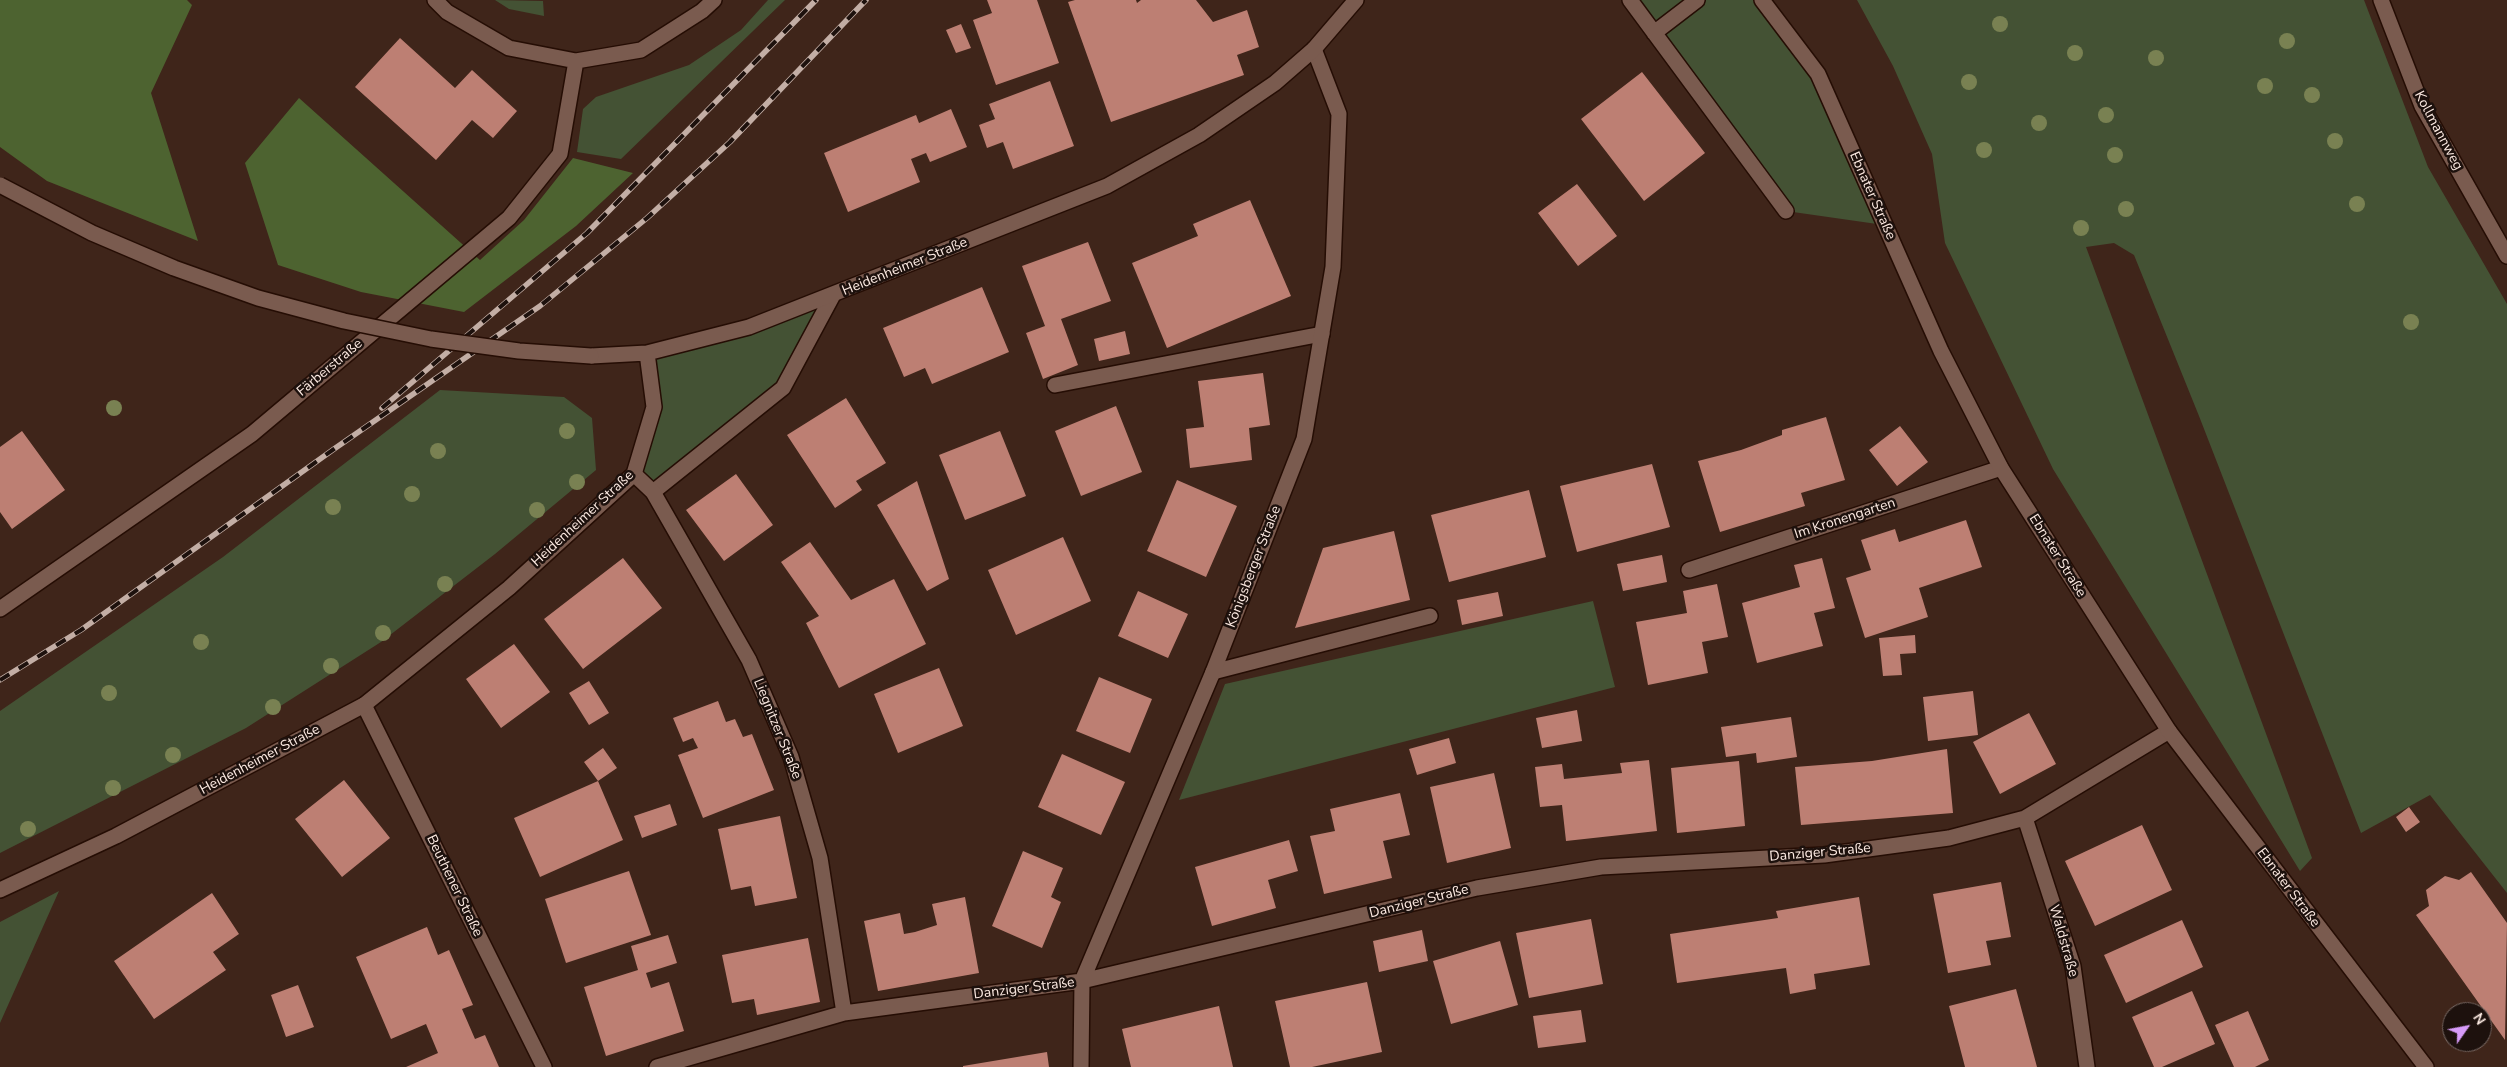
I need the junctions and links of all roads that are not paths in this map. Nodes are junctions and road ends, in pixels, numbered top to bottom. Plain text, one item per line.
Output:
1 (435, 0) edge
2 (714, 0) edge
3 (1356, 0) edge
4 (1630, 0) edge
5 (1697, 0) edge
6 (1762, 0) edge
7 (2381, 0) edge
8 (1654, 33) junction
9 (1314, 49) junction
10 (576, 61) junction
11 (0, 185) edge
12 (1786, 211) dead end
13 (2507, 256) edge
14 (833, 295) junction
15 (1322, 334) junction
16 (647, 353) junction
17 (1055, 384) dead end
18 (2001, 468) junction
19 (634, 474) junction
20 (653, 492) junction
21 (1689, 570) dead end
22 (0, 609) edge
23 (1430, 616) dead end
24 (1213, 672) junction
25 (364, 706) junction
26 (2168, 732) junction
27 (2025, 818) junction
28 (0, 890) edge
29 (1082, 981) junction
30 (844, 1012) junction
31 (544, 1067) edge
32 (657, 1067) edge
33 (1081, 1067) edge
34 (2087, 1067) edge
35 (2426, 1067) edge

1 - 10 street
2 - 10 street
3 - 9 street, Heidenheimer Straße
4 - 8 street
5 - 8 street
6 - 18 street, Ebnater Straße
7 - 13 street, Kollmannweg
8 - 12 street
9 - 14 street, Heidenheimer Straße
9 - 15 street, Königsberger Straße
10 - 22 street, Färberstraße
11 - 16 street, bridge
14 - 16 street, Heidenheimer Straße
14 - 20 street
15 - 17 street
15 - 24 street, Königsberger Straße
16 - 19 street, Heidenheimer Straße
18 - 21 street, Im Kronengarten
18 - 26 street, Ebnater Straße
19 - 20 street, Liegnitzer Straße
19 - 25 street, Heidenheimer Straße
20 - 30 street, Liegnitzer Straße
23 - 24 street
24 - 29 street, Königsberger Straße
25 - 28 street, Heidenheimer Straße
25 - 31 street, Beuthener Straße
26 - 27 street, Danziger Straße
26 - 35 street, Ebnater Straße
27 - 29 street, Danziger Straße
27 - 34 street, Waldstraße
29 - 30 street, Danziger Straße
29 - 33 street, Königsberger Straße
30 - 32 street, Danziger Straße

